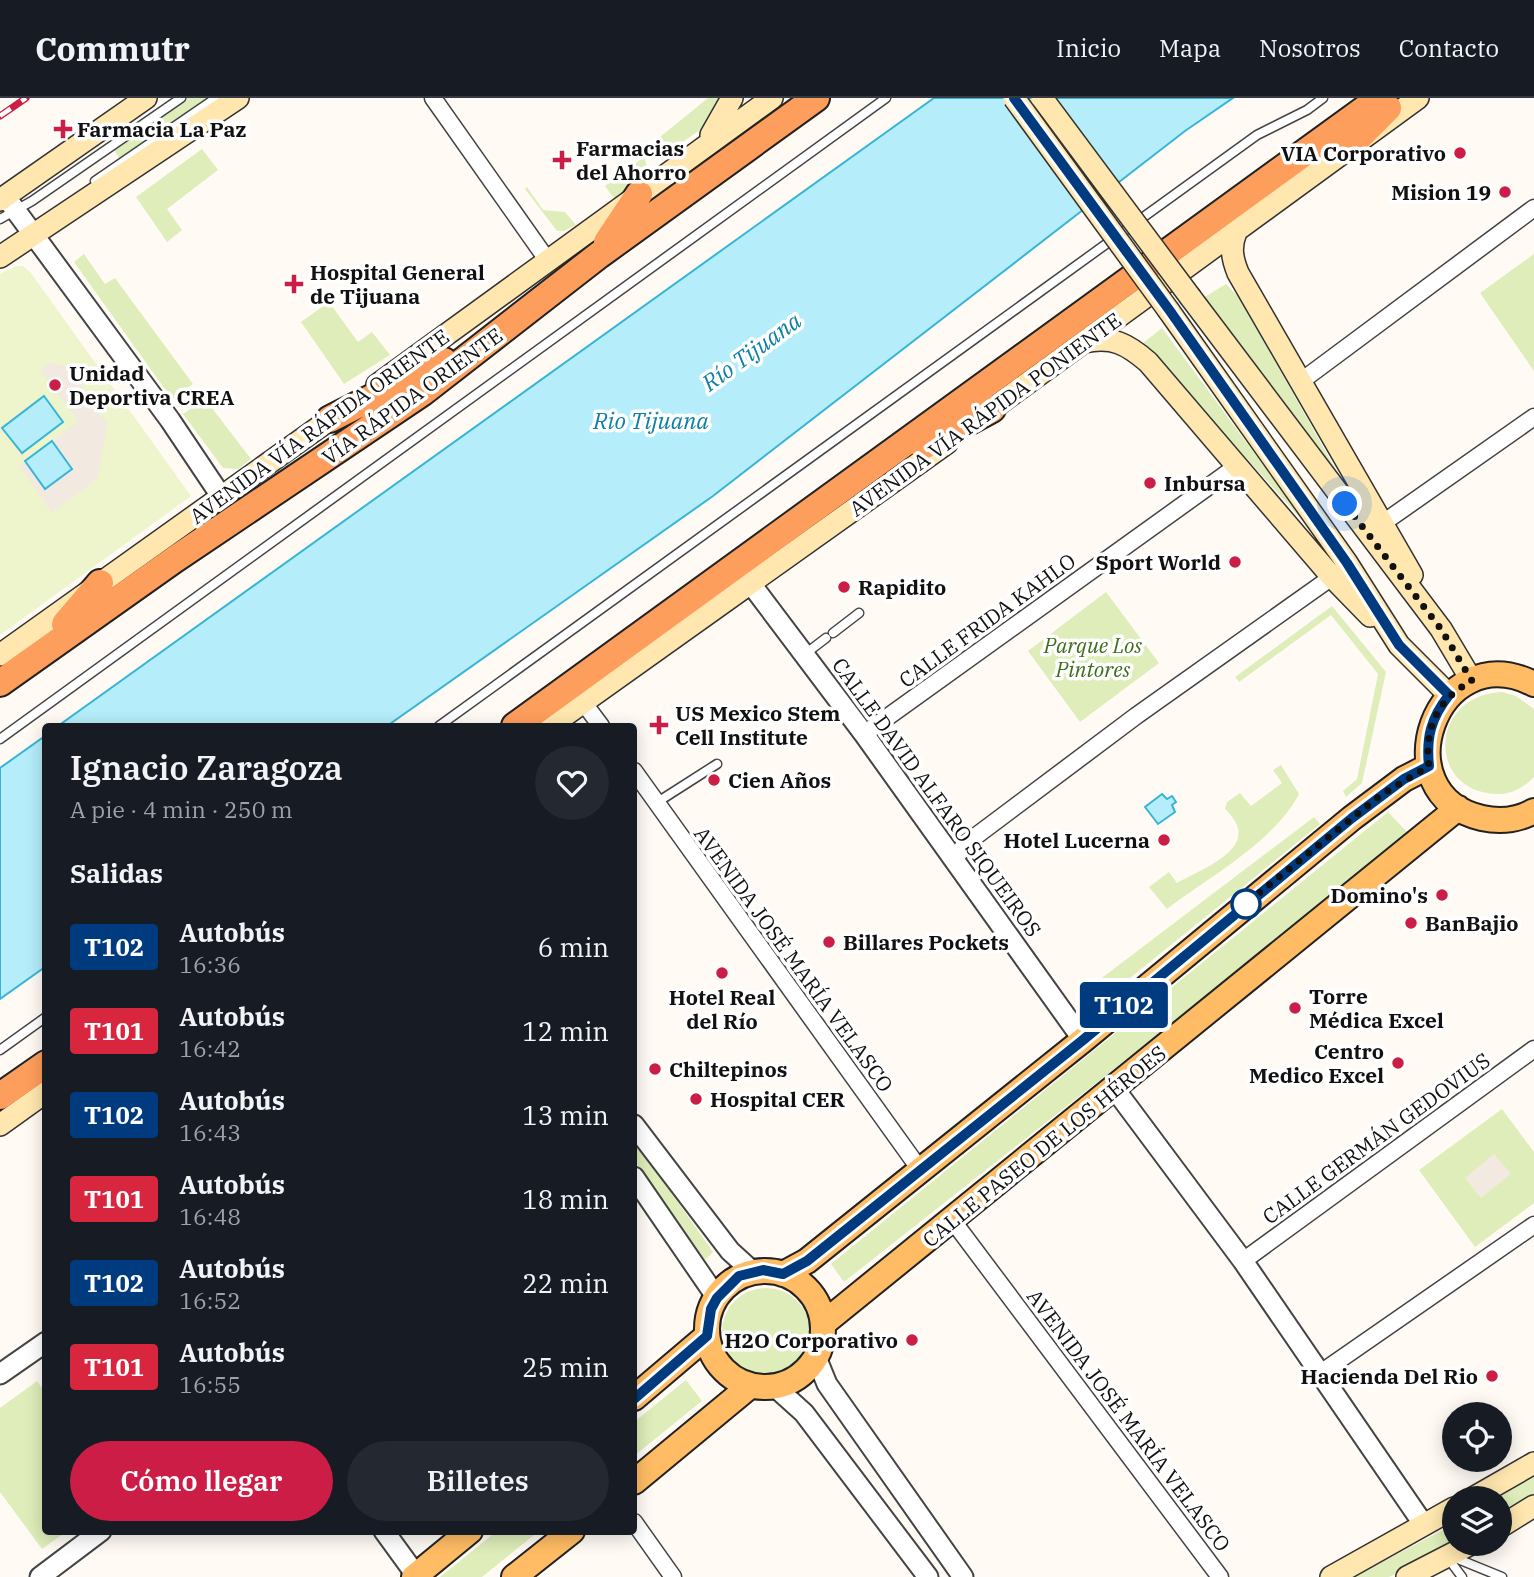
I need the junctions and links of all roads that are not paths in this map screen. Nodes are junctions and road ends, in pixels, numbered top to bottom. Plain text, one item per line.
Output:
1 (146, 98) edge
2 (181, 98) edge
3 (216, 98) edge
4 (238, 98) edge
5 (433, 98) edge
6 (733, 98) edge
7 (772, 98) edge
8 (816, 98) edge
9 (887, 98) edge
10 (1014, 98) edge
11 (1042, 98) edge
12 (1323, 98) edge
13 (1380, 98) edge
14 (1398, 98) edge
15 (1418, 98) edge
16 (704, 145) junction
17 (1350, 146) junction
18 (639, 194) junction
19 (5, 207) edge
20 (1534, 208) edge
21 (32, 232) junction
22 (1236, 232) junction
23 (0, 247) edge
24 (599, 255) junction
25 (0, 257) edge
26 (548, 261) junction
27 (496, 336) junction
28 (1084, 342) junction
29 (1300, 382) junction
30 (992, 409) junction
31 (1534, 417) edge
32 (330, 419) junction
33 (1237, 466) junction
34 (845, 487) junction
35 (221, 496) junction
36 (1383, 523) junction
37 (1332, 577) junction
38 (100, 583) joint
39 (751, 584) junction
40 (859, 613) dead end
41 (1441, 629) junction
42 (1399, 645) junction
43 (805, 654) junction
44 (4, 671) edge
45 (1472, 681) junction
46 (1533, 683) edge
47 (1449, 695) junction
48 (583, 702) junction
49 (443, 723) edge
50 (519, 723) edge
51 (554, 723) edge
52 (599, 723) edge
53 (864, 734) junction
54 (0, 739) edge
55 (717, 764) dead end
56 (1429, 766) junction
57 (637, 775) edge
58 (656, 803) junction
59 (1458, 808) junction
60 (1532, 817) edge
61 (955, 851) junction
62 (42, 1020) edge
63 (1083, 1040) junction
64 (1534, 1049) edge
65 (0, 1051) edge
66 (42, 1067) edge
67 (1114, 1088) junction
68 (42, 1095) edge
69 (0, 1096) edge
70 (0, 1125) edge
71 (637, 1129) edge
72 (921, 1171) junction
73 (637, 1181) edge
74 (953, 1221) junction
75 (1534, 1225) edge
76 (1243, 1261) junction
77 (752, 1271) junction
78 (783, 1274) junction
79 (717, 1298) junction
80 (824, 1324) junction
81 (707, 1336) junction
82 (42, 1345) edge
83 (816, 1357) junction
84 (1322, 1372) junction
85 (0, 1374) edge
86 (762, 1386) junction
87 (637, 1395) edge
88 (1534, 1462) edge
89 (637, 1480) edge
90 (1493, 1486) edge
91 (1534, 1506) edge
92 (1442, 1515) edge
93 (1512, 1520) edge
94 (1424, 1525) junction
95 (637, 1526) edge
96 (97, 1535) edge
97 (387, 1535) edge
98 (465, 1535) edge
99 (567, 1535) edge
100 (1447, 1556) junction
101 (415, 1576) edge
102 (40, 1577) edge
103 (514, 1577) edge
104 (673, 1577) edge
105 (928, 1577) edge
106 (963, 1577) edge
107 (1220, 1577) edge
108 (1331, 1577) edge
109 (1407, 1577) edge
110 (1462, 1577) edge
111 (1502, 1577) edge

1 - 19 main road
2 - 19 lane
3 - 21 lane
4 - 21 main road
5 - 26 street
6 - 16 main road
7 - 16 main road, AVENIDA VÍA RÁPIDA ORIENTE
8 - 24 highway, VÍA RÁPIDA ORIENTE
9 - 54 lane
10 - 42 main road, bridge
11 - 41 main road, bridge
12 - 49 lane
13 - 34 highway, AVENIDA VÍA RÁPIDA PONIENTE
14 - 17 highway
15 - 17 main road, AVENIDA VÍA RÁPIDA PONIENTE
16 - 18 main road, AVENIDA VÍA RÁPIDA ORIENTE
17 - 22 main road, AVENIDA VÍA RÁPIDA PONIENTE
18 - 24 highway
18 - 26 main road, AVENIDA VÍA RÁPIDA ORIENTE
19 - 21 street
20 - 29 street
21 - 23 lane
21 - 25 main road
21 - 35 street
22 - 28 main road, AVENIDA VÍA RÁPIDA PONIENTE
22 - 29 main road
24 - 27 highway, VÍA RÁPIDA ORIENTE
26 - 32 main road, AVENIDA VÍA RÁPIDA ORIENTE
27 - 32 highway
27 - 44 highway, VÍA RÁPIDA ORIENTE
28 - 30 main road, AVENIDA VÍA RÁPIDA PONIENTE
28 - 33 main road
29 - 36 main road
30 - 34 highway
30 - 39 main road, AVENIDA VÍA RÁPIDA PONIENTE
31 - 36 street
32 - 35 main road, AVENIDA VÍA RÁPIDA ORIENTE
33 - 37 main road
33 - 53 street, CALLE FRIDA KAHLO
34 - 50 highway, AVENIDA VÍA RÁPIDA PONIENTE
35 - 38 main road, AVENIDA VÍA RÁPIDA ORIENTE
36 - 41 main road
37 - 42 main road
37 - 61 street
38 - 44 highway
39 - 43 street, CALLE DAVID ALFARO SIQUEIROS
39 - 48 main road, AVENIDA VÍA RÁPIDA PONIENTE
40 - 43 lane
41 - 45 main road
42 - 47 main road
43 - 53 street, CALLE DAVID ALFARO SIQUEIROS
45 - 46 main road
45 - 47 main road
47 - 56 main road
48 - 51 main road, AVENIDA VÍA RÁPIDA PONIENTE
48 - 52 street
53 - 61 street, CALLE DAVID ALFARO SIQUEIROS
55 - 58 lane
56 - 59 main road
56 - 63 main road
57 - 58 street, AVENIDA JOSÉ MARÍA VELASCO
58 - 72 street, AVENIDA JOSÉ MARÍA VELASCO
59 - 60 main road
59 - 67 main road, CALLE PASEO DE LOS HÉROES
61 - 63 street, CALLE DAVID ALFARO SIQUEIROS
62 - 65 lane
63 - 72 main road
64 - 76 street, CALLE GERMÁN GEDOVIUS
66 - 69 highway
67 - 74 main road, CALLE PASEO DE LOS HÉROES
67 - 76 street
68 - 70 main road
71 - 77 street
72 - 78 main road
73 - 79 street
74 - 80 main road, CALLE PASEO DE LOS HÉROES
74 - 107 street, AVENIDA JOSÉ MARÍA VELASCO
75 - 84 street
76 - 84 street
77 - 78 main road
77 - 79 main road
78 - 80 main road
79 - 81 main road
80 - 83 main road
81 - 86 main road
81 - 87 main road
82 - 85 street
83 - 86 main road
83 - 106 street
84 - 94 street
86 - 89 main road
86 - 105 street
88 - 90 main road
91 - 93 main road
92 - 94 main road
94 - 108 main road
95 - 104 street
96 - 102 street
97 - 101 street
98 - 101 main road
99 - 103 main road
100 - 109 main road
100 - 110 lane
100 - 111 lane

